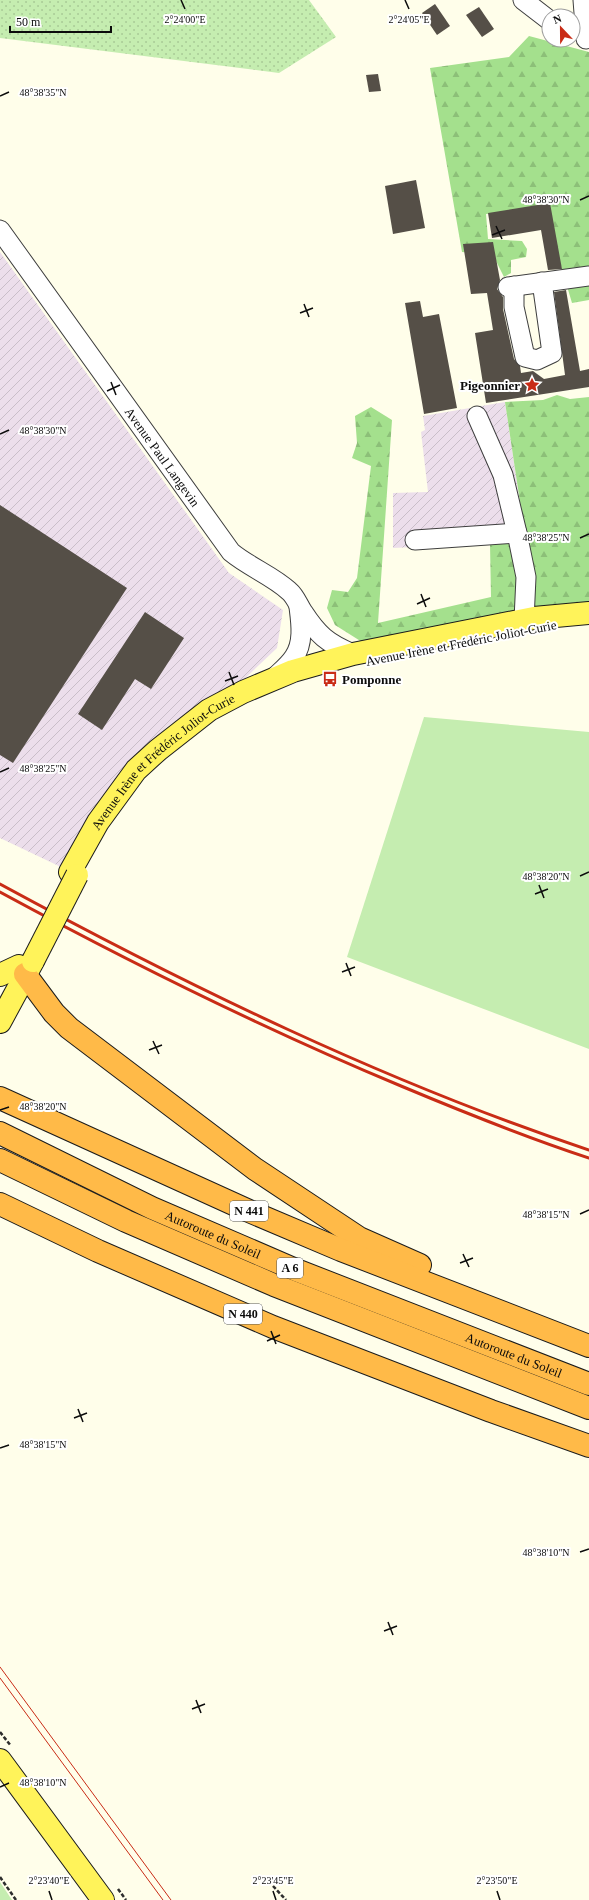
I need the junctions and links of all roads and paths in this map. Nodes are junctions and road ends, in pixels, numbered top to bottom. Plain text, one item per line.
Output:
1 (523, 0) edge
2 (583, 0) edge
3 (541, 14) edge
4 (583, 38) edge
5 (0, 230) edge
6 (589, 276) edge
7 (542, 282) junction
8 (477, 416) dead end
9 (517, 533) junction
10 (416, 540) dead end
11 (300, 607) junction
12 (589, 613) edge
13 (524, 620) junction
14 (589, 620) edge
15 (353, 654) junction
16 (272, 680) junction
17 (73, 873) junction
18 (25, 964) junction
19 (0, 975) edge
20 (0, 1004) edge
21 (0, 1022) edge
22 (0, 1098) edge
23 (0, 1133) edge
24 (0, 1160) edge
25 (0, 1204) edge
26 (504, 1312) junction
27 (589, 1346) edge
28 (589, 1384) edge
29 (589, 1408) edge
30 (491, 1411) junction
31 (589, 1446) edge
32 (589, 1462) edge
33 (0, 1760) edge
34 (0, 1877) edge
35 (273, 1886) dead end
36 (16, 1900) edge
37 (102, 1900) edge
38 (286, 1900) edge

1 - 3 street
2 - 4 street
5 - 11 street, Avenue Paul Langevin
6 - 7 street
7 - 7 street
8 - 9 street
9 - 10 street
9 - 13 street
11 - 15 street, Avenue Paul Langevin
11 - 16 street
12 - 13 main road, Avenue Irène et Frédéric Joliot-Curie
13 - 15 main road, Avenue Irène et Frédéric Joliot-Curie
14 - 17 main road, Avenue Irène et Frédéric Joliot-Curie
15 - 16 main road, Avenue Irène et Frédéric Joliot-Curie
16 - 17 main road, Avenue Irène et Frédéric Joliot-Curie
17 - 18 main road, Avenue Irène et Frédéric Joliot-Curie, bridge
18 - 19 main road
18 - 20 main road, Avenue Irène et Frédéric Joliot-Curie
18 - 21 main road, Avenue Irène et Frédéric Joliot-Curie
18 - 26 highway
22 - 26 highway, N 441
23 - 28 highway, Autoroute du Soleil / A 6
24 - 29 highway, Autoroute du Soleil / A 6
25 - 30 highway, N 440
26 - 27 highway, N 441
30 - 31 highway, N 440
30 - 32 highway
33 - 37 main road
34 - 36 path
35 - 38 path

